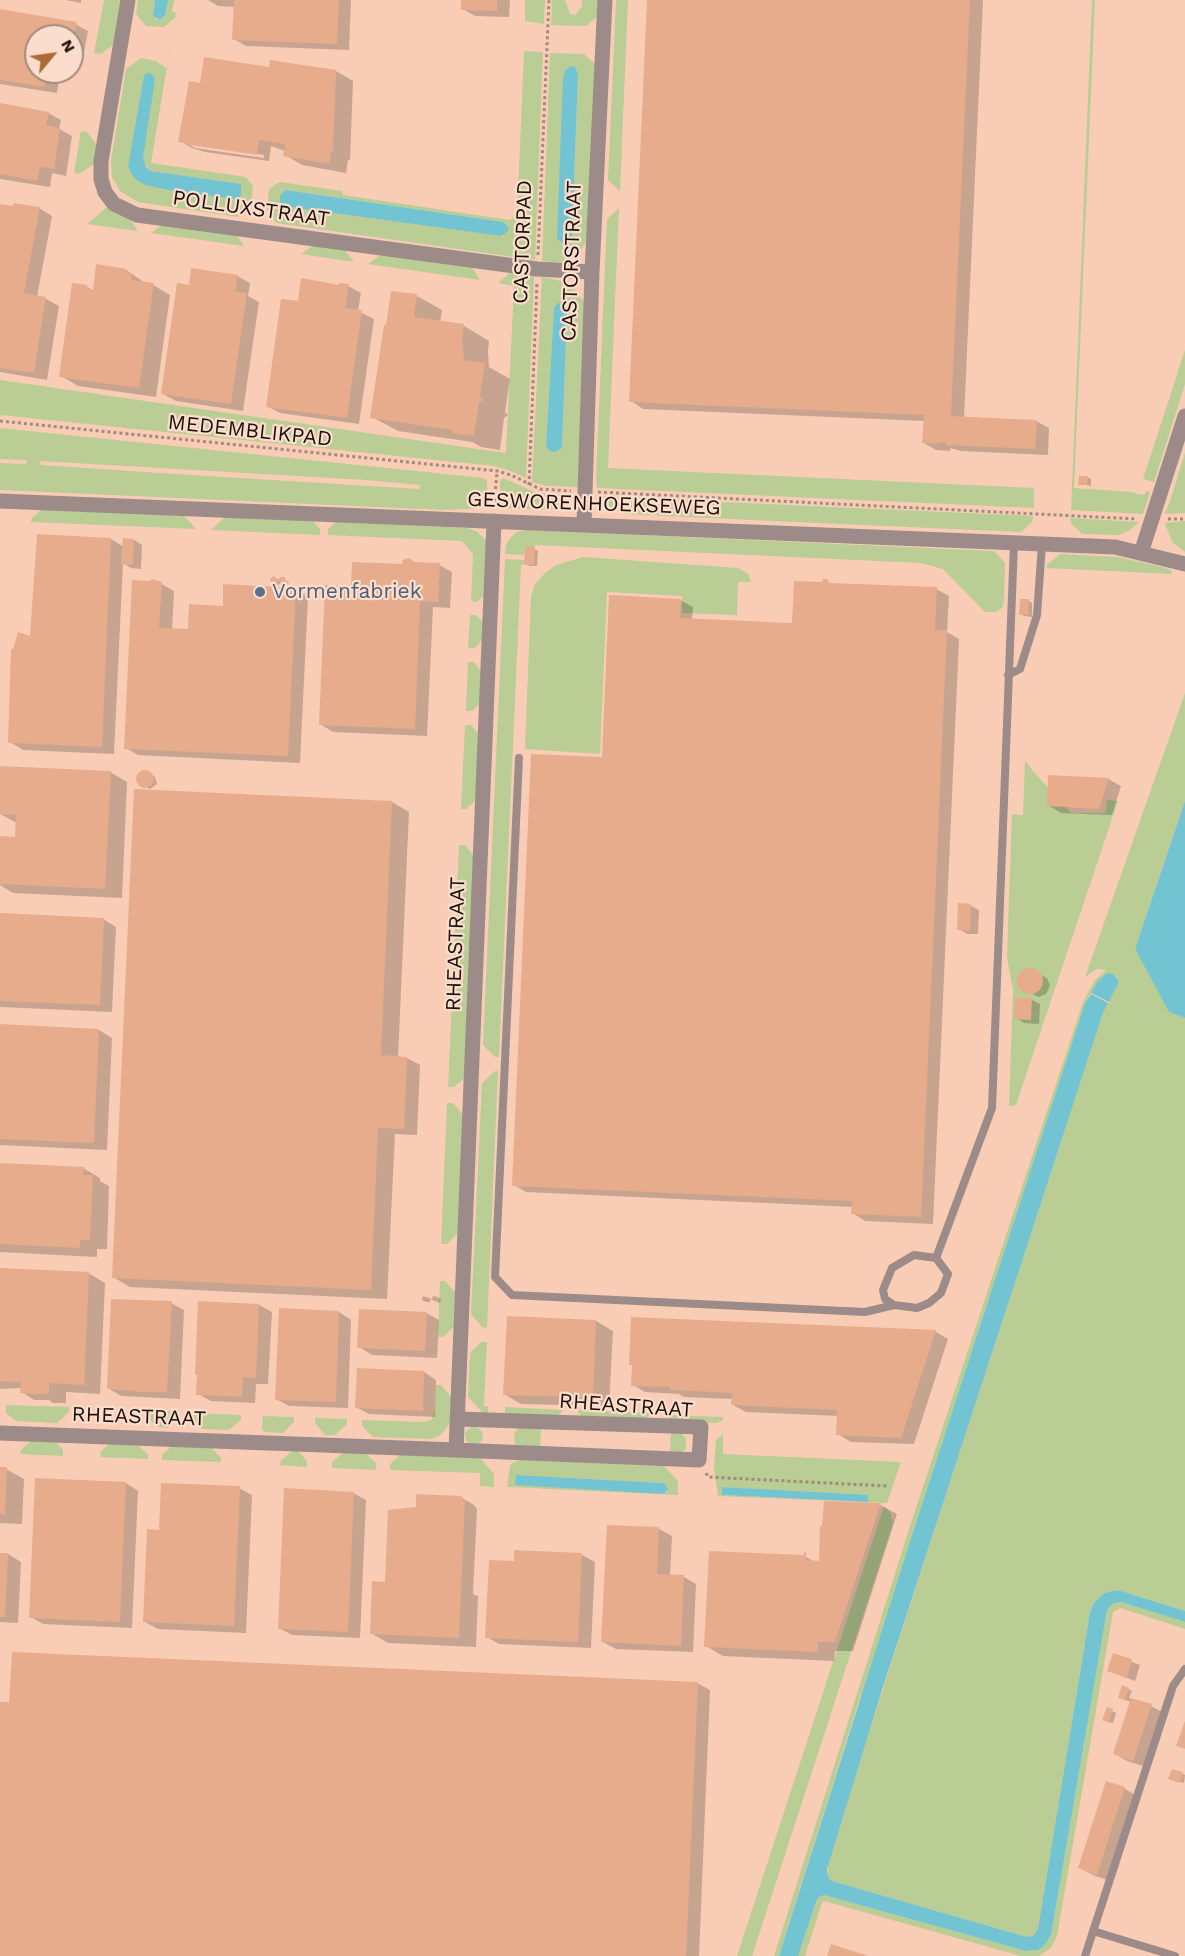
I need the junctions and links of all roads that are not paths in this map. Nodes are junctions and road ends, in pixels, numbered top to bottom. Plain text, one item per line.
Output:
1 (128, 0) edge
2 (605, 0) edge
3 (592, 272) junction
4 (1185, 416) edge
5 (0, 501) edge
6 (494, 521) junction
7 (584, 524) junction
8 (1014, 544) junction
9 (1042, 544) junction
10 (1141, 553) junction
11 (1185, 564) edge
12 (1008, 675) junction
13 (519, 758) dead end
14 (936, 1258) junction
15 (894, 1305) junction
16 (458, 1419) junction
17 (0, 1433) edge
18 (456, 1450) junction
19 (1185, 1669) edge
20 (1093, 1930) junction
21 (1085, 1956) edge
22 (1175, 1956) edge

1 - 3 street, POLLUXSTRAAT
2 - 3 street, CASTORSTRAAT
3 - 7 street, CASTORSTRAAT
4 - 10 street
5 - 6 street, GESWORENHOEKSEWEG
6 - 7 street, GESWORENHOEKSEWEG
6 - 16 street, RHEASTRAAT
7 - 8 street, GESWORENHOEKSEWEG
8 - 9 street, GESWORENHOEKSEWEG
8 - 12 lane
9 - 10 street, GESWORENHOEKSEWEG
9 - 12 lane
10 - 11 street, GESWORENHOEKSEWEG
12 - 14 lane
13 - 15 lane
14 - 15 lane
14 - 15 lane
16 - 18 street, RHEASTRAAT
16 - 18 street, RHEASTRAAT
17 - 18 street, RHEASTRAAT
19 - 20 lane
20 - 21 lane
20 - 22 lane

